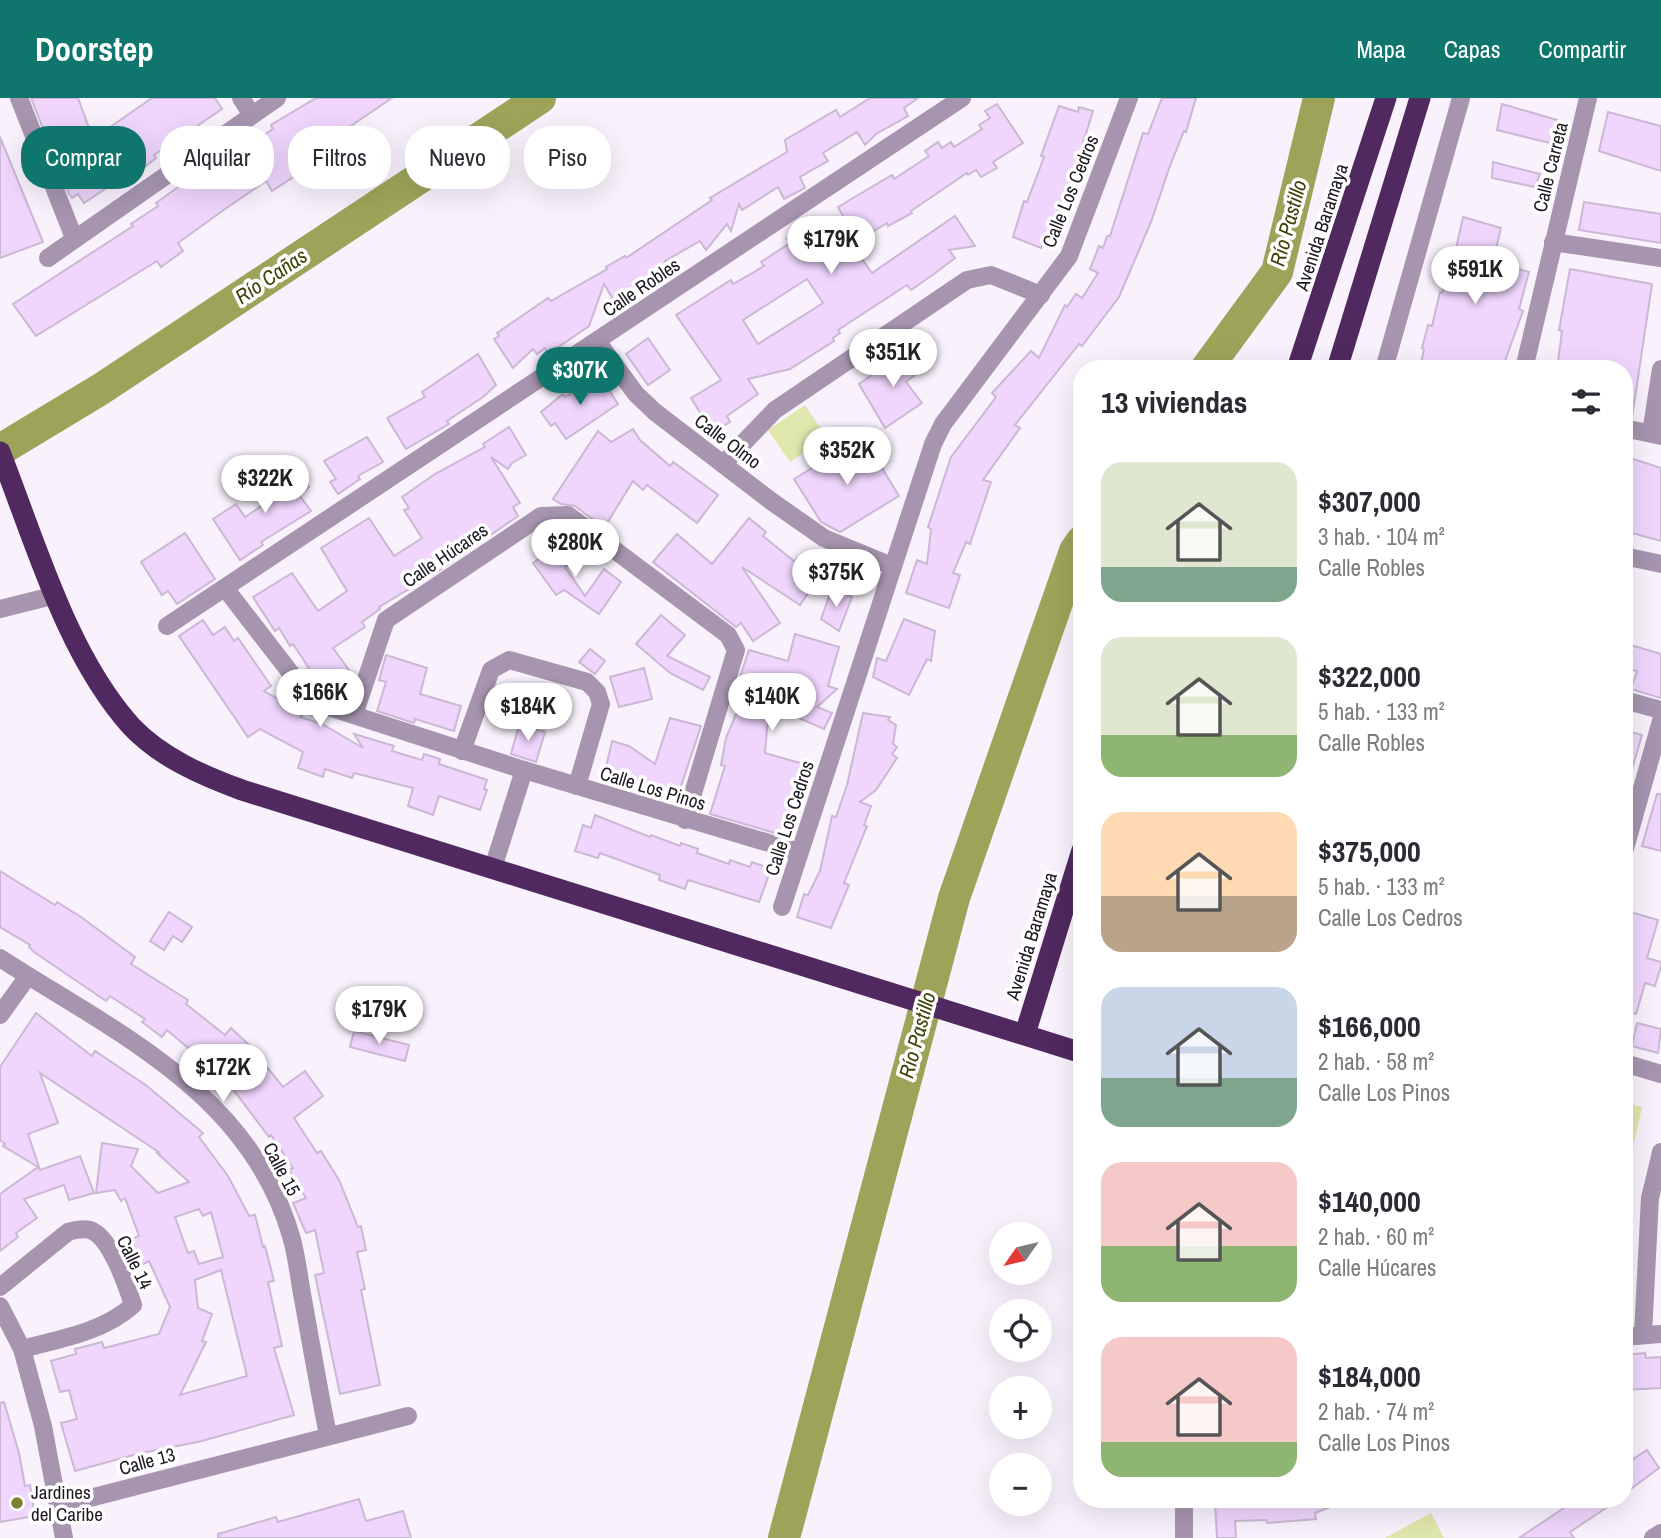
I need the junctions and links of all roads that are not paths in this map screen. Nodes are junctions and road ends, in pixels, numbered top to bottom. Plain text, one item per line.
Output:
1 (19, 98) edge
2 (241, 98) edge
3 (277, 98) edge
4 (962, 98) edge
5 (1129, 98) edge
6 (1386, 98) edge
7 (1420, 98) edge
8 (1461, 98) edge
9 (1588, 98) edge
10 (253, 116) junction
11 (74, 238) junction
12 (1553, 242) junction
13 (48, 258) dead end
14 (1661, 258) edge
15 (1041, 295) junction
16 (597, 341) junction
17 (1300, 360) edge
18 (1339, 360) edge
19 (1387, 360) edge
20 (1526, 360) edge
21 (1661, 369) edge
22 (1633, 430) edge
23 (1656, 435) edge
24 (0, 452) edge
25 (724, 463) junction
26 (1633, 558) edge
27 (1661, 564) edge
28 (892, 566) junction
29 (225, 588) junction
30 (56, 595) junction
31 (0, 609) edge
32 (167, 626) dead end
33 (1633, 702) edge
34 (1661, 710) edge
35 (354, 715) junction
36 (1661, 721) edge
37 (462, 751) junction
38 (524, 771) junction
39 (577, 786) junction
40 (685, 820) junction
41 (1633, 820) edge
42 (799, 852) junction
43 (493, 868) junction
44 (1073, 879) edge
45 (782, 907) dead end
46 (0, 958) edge
47 (28, 976) junction
48 (0, 1015) edge
49 (1025, 1034) junction
50 (1073, 1050) edge
51 (1633, 1066) edge
52 (1661, 1074) edge
53 (1661, 1152) edge
54 (0, 1287) edge
55 (0, 1306) edge
56 (1643, 1334) junction
57 (1661, 1334) edge
58 (1633, 1336) edge
59 (22, 1349) junction
60 (408, 1416) dead end
61 (327, 1435) junction
62 (59, 1506) junction
63 (1184, 1508) edge
64 (1661, 1533) edge
65 (64, 1538) edge
66 (1184, 1538) edge
67 (1653, 1538) edge

1 - 11 street
2 - 10 street
3 - 10 street
4 - 16 street, Calle Robles
5 - 15 street, Calle Los Cedros
6 - 17 highway, Avenida Baramaya
7 - 18 highway
8 - 19 street
9 - 12 street, Calle Carreta
10 - 11 street
11 - 13 street
12 - 14 street
12 - 20 street, Calle Carreta
15 - 25 street
15 - 28 street, Calle Los Cedros
16 - 25 street, Calle Olmo
16 - 29 street, Calle Robles
21 - 23 street
22 - 23 street
24 - 30 highway
25 - 28 street, Calle Olmo
26 - 27 street
28 - 42 street, Calle Los Cedros
29 - 32 street, Calle Robles
29 - 35 street, Calle Los Pinos
30 - 31 street
30 - 43 highway
33 - 34 street
35 - 37 street, Calle Los Pinos
35 - 40 street, Calle Húcares
36 - 41 street
37 - 38 street, Calle Los Pinos
37 - 39 street
38 - 39 street, Calle Los Pinos
38 - 43 street
39 - 40 street, Calle Los Pinos
40 - 42 street, Calle Los Pinos
42 - 45 street, Calle Los Cedros
43 - 49 highway
44 - 49 highway, Avenida Baramaya
46 - 47 street, Calle 15
47 - 48 street
47 - 61 street, Calle 15
49 - 50 highway
51 - 52 street
53 - 56 street
54 - 59 street, Calle 14
55 - 59 street
56 - 57 street
56 - 58 street
59 - 62 street
60 - 61 street, Calle 13
61 - 62 street, Calle 13
62 - 65 street
63 - 66 street
64 - 67 street

